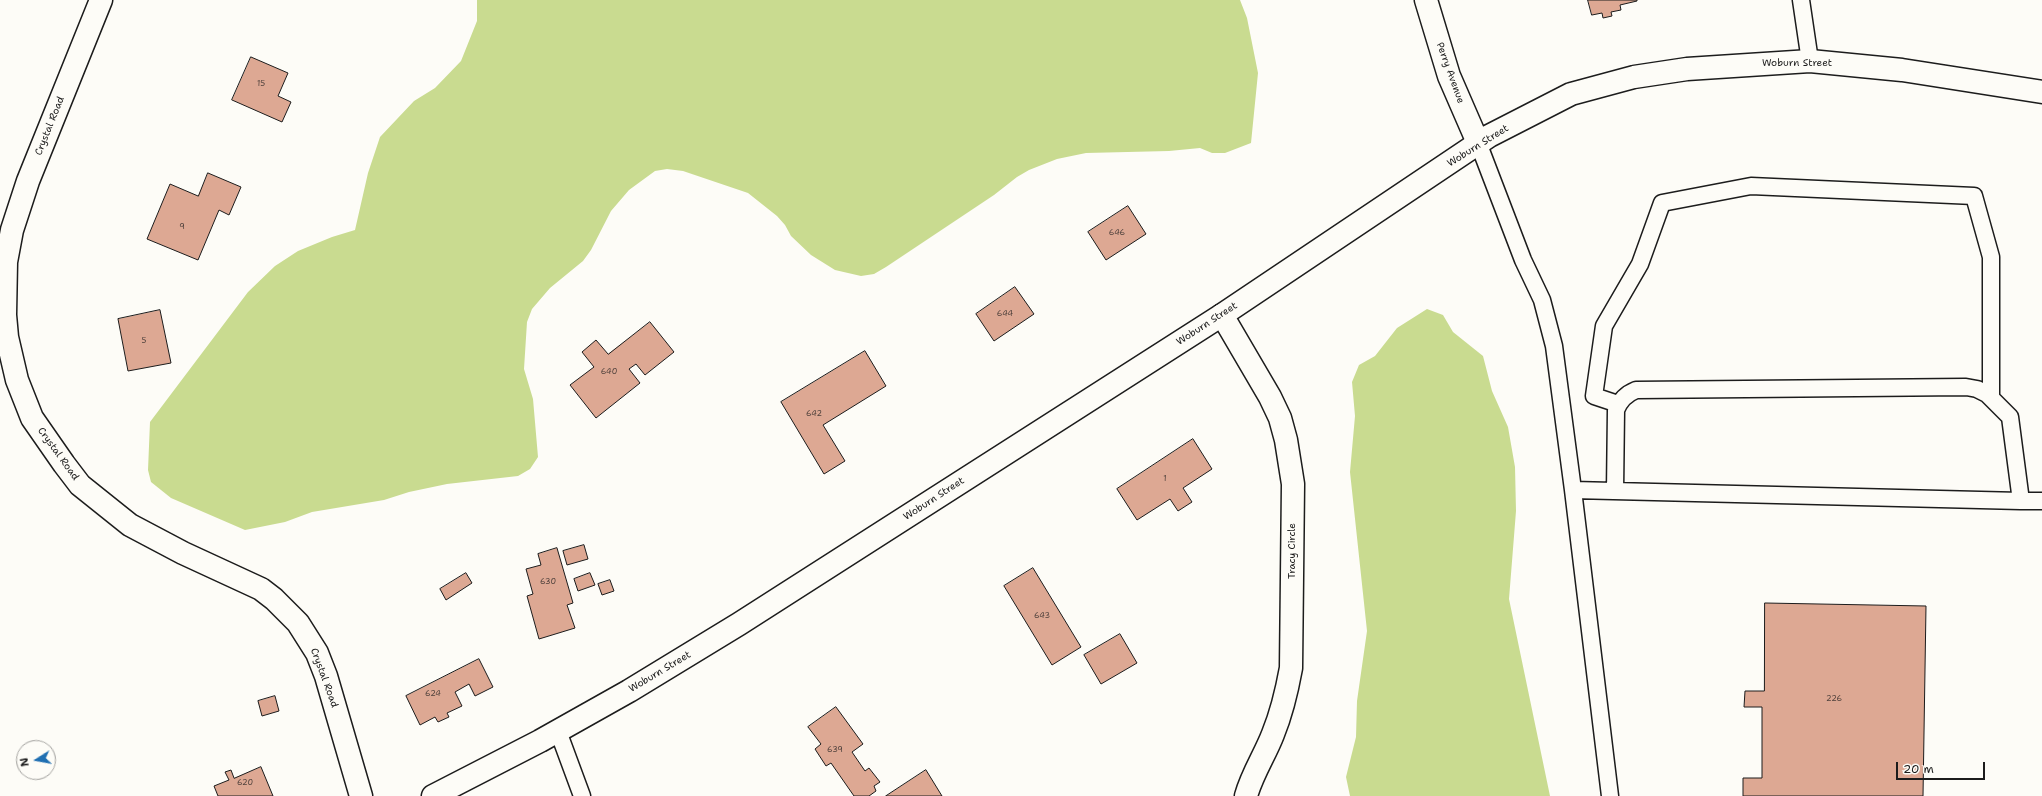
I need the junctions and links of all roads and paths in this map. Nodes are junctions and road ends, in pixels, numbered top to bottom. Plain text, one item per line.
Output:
1 (101, 0) edge
2 (1426, 0) edge
3 (1801, 0) edge
4 (1810, 61) junction
5 (2042, 92) edge
6 (1479, 145) junction
7 (1222, 315) junction
8 (1992, 398) junction
9 (1618, 404) junction
10 (1573, 490) junction
11 (1615, 491) junction
12 (2021, 500) junction
13 (2042, 501) edge
14 (558, 731) junction
15 (361, 796) edge
16 (433, 796) edge
17 (582, 796) edge
18 (1246, 796) edge
19 (1610, 796) edge

1 - 15 street, Crystal Road
2 - 6 street, Perry Avenue
3 - 4 lane
4 - 5 street, Woburn Street
4 - 6 street, Woburn Street
6 - 7 street, Woburn Street
6 - 10 lane
7 - 14 street, Woburn Street
7 - 18 street, Tracy Circle
8 - 9 lane
8 - 9 lane
8 - 12 lane
9 - 11 lane
10 - 11 lane
10 - 19 lane
11 - 12 lane
12 - 13 lane
14 - 16 street, Woburn Street
14 - 17 lane

